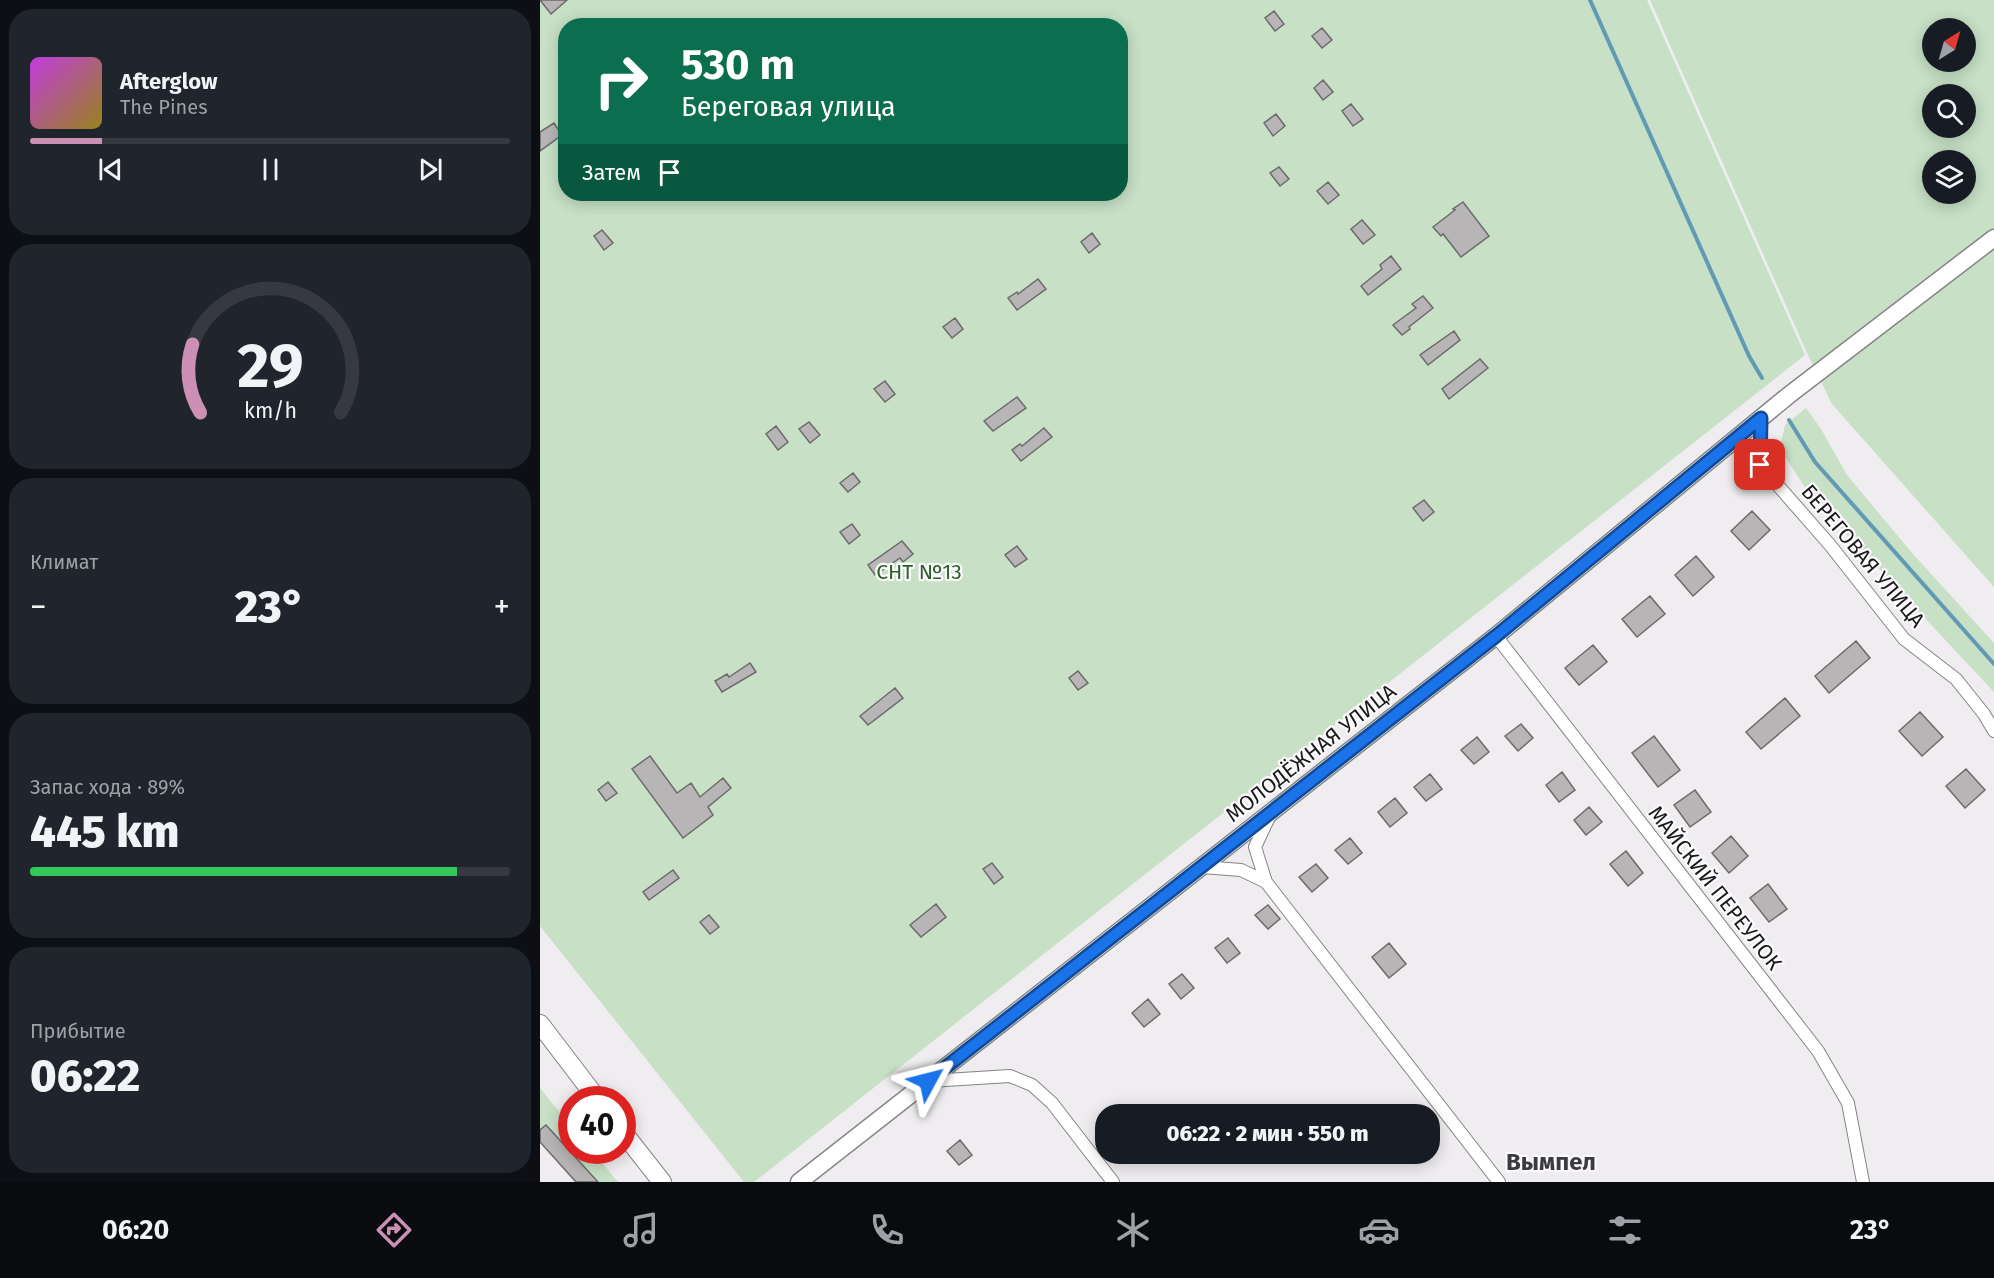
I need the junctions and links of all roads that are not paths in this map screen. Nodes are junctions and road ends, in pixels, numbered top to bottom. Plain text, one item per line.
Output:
1 (1994, 238) edge
2 (1761, 418) junction
3 (1496, 636) junction
4 (1994, 730) edge
5 (1272, 812) junction
6 (1202, 867) junction
7 (1266, 882) junction
8 (540, 1024) edge
9 (928, 1081) junction
10 (587, 1086) edge
11 (636, 1149) edge
12 (662, 1182) edge
13 (799, 1182) edge
14 (1113, 1182) edge
15 (1498, 1182) edge
16 (1863, 1182) edge

1 - 2 street, МОЛОДЁЖНАЯ УЛИЦА
2 - 3 street, МОЛОДЁЖНАЯ УЛИЦА
2 - 4 street, БЕРЕГОВАЯ УЛИЦА
3 - 5 street, МОЛОДЁЖНАЯ УЛИЦА
3 - 16 street, МАЙСКИЙ ПЕРЕУЛОК
5 - 6 street, МОЛОДЁЖНАЯ УЛИЦА
5 - 7 street
6 - 7 street
6 - 9 street, МОЛОДЁЖНАЯ УЛИЦА
7 - 15 street
8 - 10 main road
9 - 13 street, МОЛОДЁЖНАЯ УЛИЦА
9 - 14 street
11 - 12 main road

